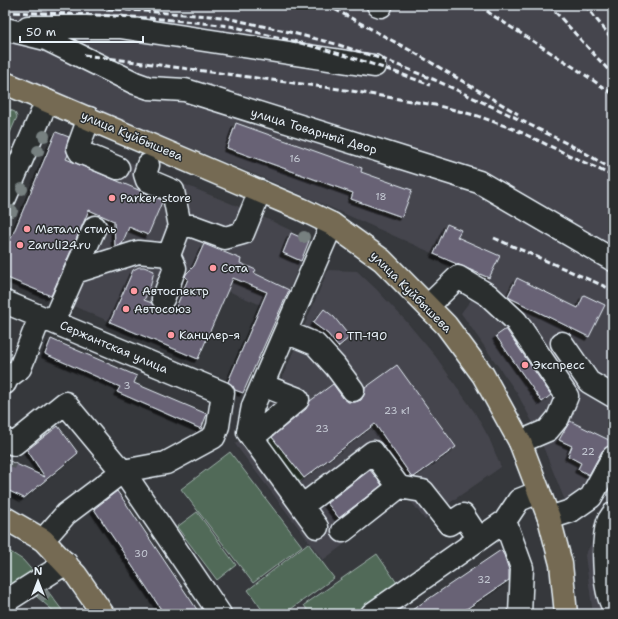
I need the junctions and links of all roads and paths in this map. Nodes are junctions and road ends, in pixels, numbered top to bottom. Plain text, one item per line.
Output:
1 (5, 28) edge
2 (374, 66) dead end
3 (5, 83) edge
4 (46, 101) junction
5 (89, 118) junction
6 (148, 165) dead end
7 (118, 168) dead end
8 (260, 191) junction
9 (5, 198) edge
10 (332, 224) junction
11 (180, 226) junction
12 (95, 228) dead end
13 (168, 255) junction
14 (613, 260) edge
15 (75, 272) junction
16 (163, 298) dead end
17 (5, 302) edge
18 (428, 306) junction
19 (47, 319) junction
20 (286, 332) junction
21 (562, 343) dead end
22 (5, 383) edge
23 (262, 385) junction
24 (353, 390) dead end
25 (613, 396) edge
26 (252, 438) junction
27 (520, 442) junction
28 (9, 448) edge
29 (613, 457) edge
30 (123, 471) junction
31 (400, 487) junction
32 (539, 492) junction
33 (302, 506) junction
34 (613, 514) edge
35 (5, 518) edge
36 (549, 518) junction
37 (505, 521) junction
38 (317, 527) dead end
39 (343, 530) dead end
40 (479, 539) junction
41 (43, 540) junction
42 (66, 563) junction
43 (613, 606) edge
44 (5, 607) edge
45 (103, 614) edge
46 (220, 614) edge
47 (372, 614) edge
48 (520, 614) edge
49 (566, 614) edge

1 - 2 street
1 - 14 street, улица Товарный Двор
3 - 4 main road, улица Куйбышева
4 - 5 main road, улица Куйбышева
4 - 9 street
5 - 7 street
5 - 8 main road, улица Куйбышева
6 - 11 street
8 - 10 main road, улица Куйбышева
8 - 11 street
10 - 18 main road, улица Куйбышева
10 - 20 street
11 - 13 street
12 - 15 street
13 - 15 street
13 - 16 street
15 - 19 street
17 - 19 street, Сержантская улица
18 - 27 main road, улица Куйбышева
18 - 27 street
19 - 22 street
19 - 30 street, Сержантская улица
20 - 23 street
20 - 24 street
21 - 25 street
23 - 26 street
23 - 26 street
26 - 33 street
27 - 32 main road, улица Куйбышева
28 - 30 street
29 - 36 street
30 - 41 street
30 - 46 street
31 - 33 street
31 - 39 street
31 - 40 street
32 - 36 main road, улица Куйбышева
32 - 37 street
33 - 38 street
34 - 43 street
35 - 41 main road
36 - 49 main road, улица Куйбышева
37 - 40 street
37 - 48 street
40 - 47 street
41 - 42 main road
42 - 44 street
42 - 45 main road

